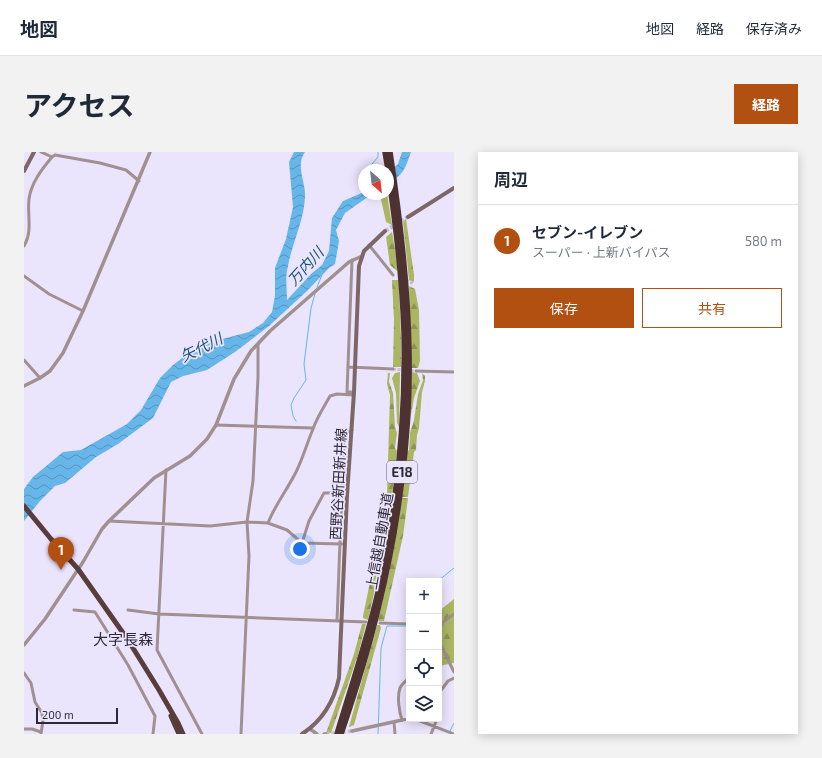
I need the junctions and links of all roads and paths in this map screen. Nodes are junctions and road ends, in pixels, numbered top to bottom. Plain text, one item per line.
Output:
1 (34, 152) edge
2 (42, 152) edge
3 (150, 152) edge
4 (385, 152) edge
5 (390, 152) edge
6 (52, 157) junction
7 (24, 160) edge
8 (30, 160) junction
9 (387, 164) edge
10 (24, 171) edge
11 (139, 181) junction
12 (454, 188) edge
13 (394, 198) edge
14 (395, 203) junction
15 (408, 217) tunnel mouth
16 (385, 231) tunnel mouth
17 (369, 245) junction
18 (24, 246) edge
19 (362, 256) junction
20 (352, 260) junction
21 (393, 275) dead end
22 (24, 276) edge
23 (83, 311) junction
24 (258, 344) junction
25 (24, 360) edge
26 (349, 367) junction
27 (356, 367) junction
28 (393, 369) tunnel mouth
29 (416, 370) tunnel mouth
30 (454, 372) edge
31 (40, 378) junction
32 (24, 386) edge
33 (354, 394) junction
34 (216, 425) junction
35 (256, 427) junction
36 (313, 428) junction
37 (352, 430) junction
38 (166, 470) junction
39 (342, 495) junction
40 (347, 495) junction
41 (24, 506) edge
42 (109, 521) junction
43 (247, 522) junction
44 (268, 523) junction
45 (163, 524) junction
46 (302, 543) junction
47 (340, 544) junction
48 (346, 544) junction
49 (78, 569) junction
50 (74, 610) dead end
51 (128, 610) dead end
52 (159, 614) junction
53 (454, 614) edge
54 (247, 617) junction
55 (337, 622) junction
56 (342, 622) junction
57 (366, 622) dead end
58 (380, 623) dead end
59 (406, 624) edge
60 (442, 624) edge
61 (24, 645) edge
62 (442, 647) edge
63 (358, 664) junction
64 (454, 672) edge
65 (24, 673) edge
66 (454, 678) edge
67 (406, 681) edge
68 (442, 689) edge
69 (167, 704) junction
70 (406, 719) edge
71 (402, 720) junction
72 (394, 722) junction
73 (423, 722) edge
74 (436, 722) edge
75 (434, 726) junction
76 (24, 729) edge
77 (310, 729) junction
78 (352, 732) edge
79 (41, 733) edge
80 (153, 734) edge
81 (179, 734) edge
82 (183, 734) edge
83 (202, 734) edge
84 (241, 734) edge
85 (302, 734) edge
86 (317, 734) edge
87 (333, 734) edge
88 (337, 734) edge
89 (343, 734) edge
90 (395, 734) edge
91 (431, 734) edge
92 (454, 734) edge

1 - 8 main road
2 - 6 street
3 - 11 street
4 - 9 highway, E18
5 - 14 highway, E18
6 - 11 street
6 - 18 street
7 - 8 street
8 - 10 main road
11 - 23 street
12 - 15 main road
13 - 14 highway, E18
14 - 63 highway, 上信越自動車道 / E18
14 - 89 highway, 上信越自動車道 / E18
16 - 17 main road, 西野谷新田新井線
17 - 19 main road, 西野谷新田新井線
17 - 21 street
19 - 20 street
19 - 27 main road, 西野谷新田新井線
20 - 24 street
20 - 26 street
22 - 23 street
23 - 31 street
24 - 34 street
24 - 35 street
25 - 31 street
26 - 27 street
26 - 33 street
27 - 28 street
27 - 33 main road, 西野谷新田新井線
29 - 30 street
31 - 32 street
33 - 36 street
33 - 37 main road, 西野谷新田新井線
34 - 35 street
34 - 38 street
35 - 36 street
35 - 43 street
36 - 44 street
37 - 39 street
37 - 40 main road, 西野谷新田新井線
38 - 42 street
38 - 45 street
39 - 40 street
39 - 46 street
39 - 47 street
40 - 48 main road, 西野谷新田新井線
41 - 49 highway
42 - 45 street
42 - 49 street
43 - 44 street
43 - 45 street
43 - 54 street
44 - 46 street
45 - 52 street
46 - 47 street
47 - 48 street
47 - 55 street
48 - 56 main road, 西野谷新田新井線
49 - 61 street
49 - 69 highway
50 - 80 street
51 - 52 street
52 - 54 street
52 - 83 street
53 - 60 street
54 - 55 street
54 - 84 street
55 - 56 street
56 - 57 street
56 - 77 main road, 西野谷新田新井線
58 - 59 street
62 - 64 street
63 - 87 highway
63 - 88 highway, 上信越自動車道 / E18
65 - 79 street
66 - 68 street
67 - 71 street
69 - 81 highway
69 - 82 highway
70 - 71 street
71 - 72 street
72 - 78 street
72 - 90 street
73 - 75 street
74 - 75 street
75 - 91 street
75 - 92 street
76 - 79 street
77 - 85 main road, 西野谷新田新井線
77 - 86 street

